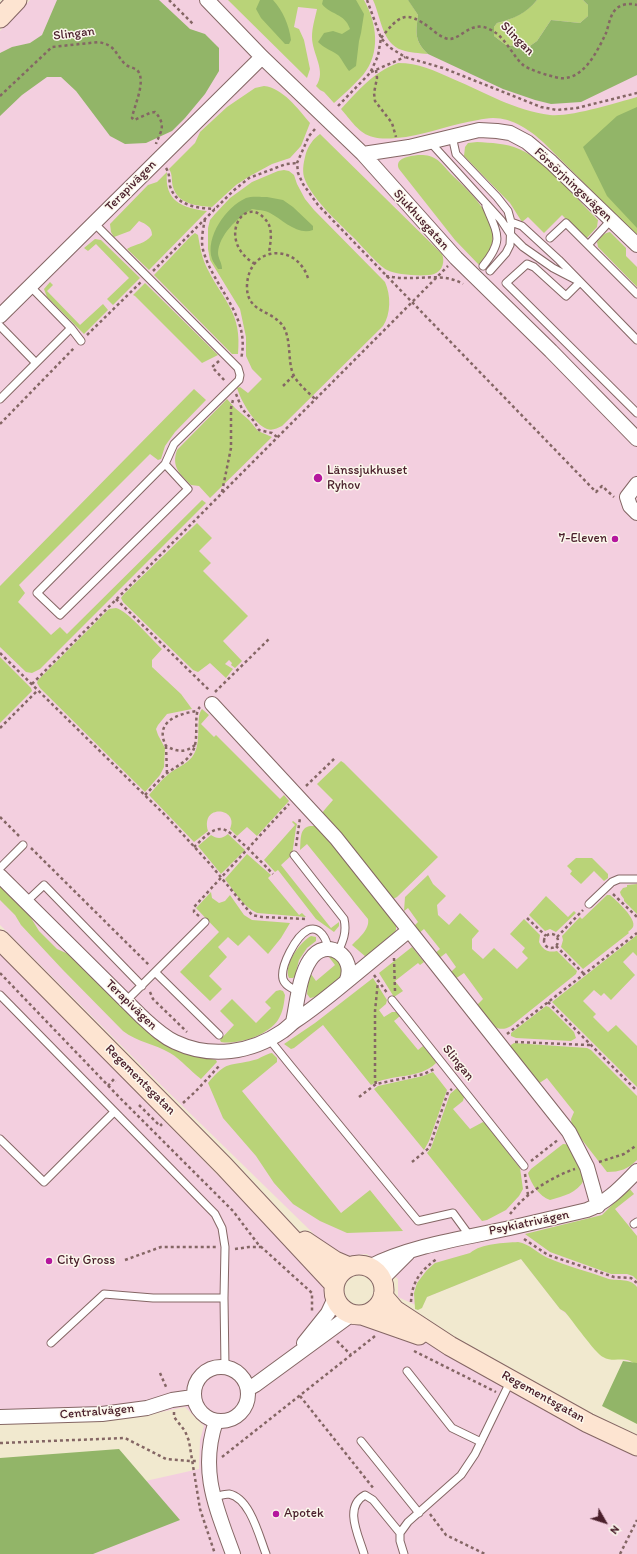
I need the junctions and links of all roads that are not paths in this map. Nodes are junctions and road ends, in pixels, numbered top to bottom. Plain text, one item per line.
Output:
1 (17, 0) edge
2 (206, 0) edge
3 (0, 18) edge
4 (262, 57) junction
5 (452, 136) junction
6 (430, 142) junction
7 (363, 154) junction
8 (484, 200) junction
9 (611, 220) junction
10 (511, 222) junction
11 (94, 223) junction
12 (512, 235) junction
13 (550, 238) dead end
14 (588, 245) junction
15 (637, 245) edge
16 (483, 266) dead end
17 (490, 271) dead end
18 (580, 282) junction
19 (30, 286) junction
20 (637, 294) edge
21 (0, 316) edge
22 (0, 326) edge
23 (71, 328) junction
24 (637, 340) edge
25 (81, 341) road end
26 (36, 363) junction
27 (0, 399) edge
28 (637, 413) edge
29 (637, 439) edge
30 (165, 464) junction
31 (637, 484) edge
32 (637, 513) edge
33 (212, 704) road end
34 (24, 844) road end
35 (294, 855) road end
36 (0, 868) edge
37 (0, 876) edge
38 (637, 879) edge
39 (26, 902) junction
40 (589, 904) road end
41 (205, 922) dead end
42 (408, 931) junction
43 (0, 940) edge
44 (333, 950) junction
45 (153, 974) junction
46 (346, 982) junction
47 (142, 986) junction
48 (300, 992) junction
49 (0, 995) edge
50 (126, 1001) junction
51 (394, 1002) road end
52 (293, 1022) junction
53 (219, 1035) dead end
54 (270, 1039) junction
55 (114, 1112) junction
56 (0, 1139) edge
57 (524, 1166) road end
58 (637, 1171) edge
59 (598, 1206) junction
60 (278, 1222) junction
61 (469, 1235) junction
62 (349, 1267) junction
63 (378, 1281) junction
64 (335, 1291) junction
65 (224, 1298) junction
66 (357, 1314) junction
67 (325, 1327) junction
68 (51, 1343) dead end
69 (450, 1346) junction
70 (225, 1367) junction
71 (407, 1371) dead end
72 (511, 1380) junction
73 (248, 1389) junction
74 (193, 1397) junction
75 (0, 1417) edge
76 (216, 1421) junction
77 (361, 1441) dead end
78 (481, 1442) junction
79 (637, 1446) edge
80 (214, 1497) junction
81 (419, 1513) junction
82 (400, 1533) junction
83 (233, 1554) edge
84 (266, 1554) edge
85 (364, 1554) edge
86 (404, 1554) edge

1 - 3 street
2 - 4 street, Sjukhusgatan
4 - 7 street, Sjukhusgatan
4 - 11 street, Terapivägen
5 - 6 street, Försörjningsvägen
5 - 9 street, Försörjningsvägen
5 - 10 lane
6 - 7 street, Försörjningsvägen
6 - 8 lane
7 - 29 street, Sjukhusgatan
8 - 12 lane
8 - 16 lane
9 - 14 lane
9 - 15 street, Försörjningsvägen
10 - 12 lane
10 - 18 lane
11 - 19 street, Terapivägen
11 - 30 lane
12 - 17 lane
12 - 18 lane
13 - 14 lane
14 - 20 lane
18 - 24 lane
18 - 28 lane
19 - 21 street, Terapivägen
19 - 23 lane
22 - 26 lane
23 - 25 lane
23 - 26 lane
26 - 27 lane
30 - 30 lane
31 - 32 street
33 - 42 street
34 - 36 lane
35 - 44 lane
37 - 39 street, Terapivägen
38 - 40 lane
39 - 47 lane
39 - 50 street, Terapivägen
41 - 45 lane
42 - 46 street, Terapivägen
42 - 59 street
43 - 60 street, Regementsgatan
44 - 46 street
44 - 48 street
44 - 48 lane
45 - 47 lane
45 - 53 lane
46 - 52 street, Terapivägen
47 - 50 lane
48 - 52 street
49 - 55 lane
50 - 54 street, Terapivägen
51 - 57 lane, Slingan
52 - 54 street, Terapivägen
54 - 61 lane
55 - 56 lane
55 - 65 lane
58 - 59 street, Psykiatrivägen
59 - 61 street, Psykiatrivägen
60 - 62 street, Regementsgatan
60 - 64 street, Regementsgatan
61 - 63 street, Psykiatrivägen
62 - 63 street
62 - 64 street
63 - 66 street
63 - 69 street, Regementsgatan
64 - 66 street
64 - 67 street
65 - 68 lane
65 - 70 lane
66 - 67 street
66 - 69 street, Regementsgatan
67 - 73 street
69 - 72 street, Regementsgatan
70 - 73 street
70 - 74 street
71 - 78 lane
72 - 78 lane
72 - 79 street, Regementsgatan
73 - 76 street
74 - 75 street, Centralvägen
74 - 76 street
76 - 80 street
77 - 81 lane
78 - 81 lane
80 - 83 street
80 - 84 lane
81 - 82 lane
82 - 85 lane
82 - 86 lane

